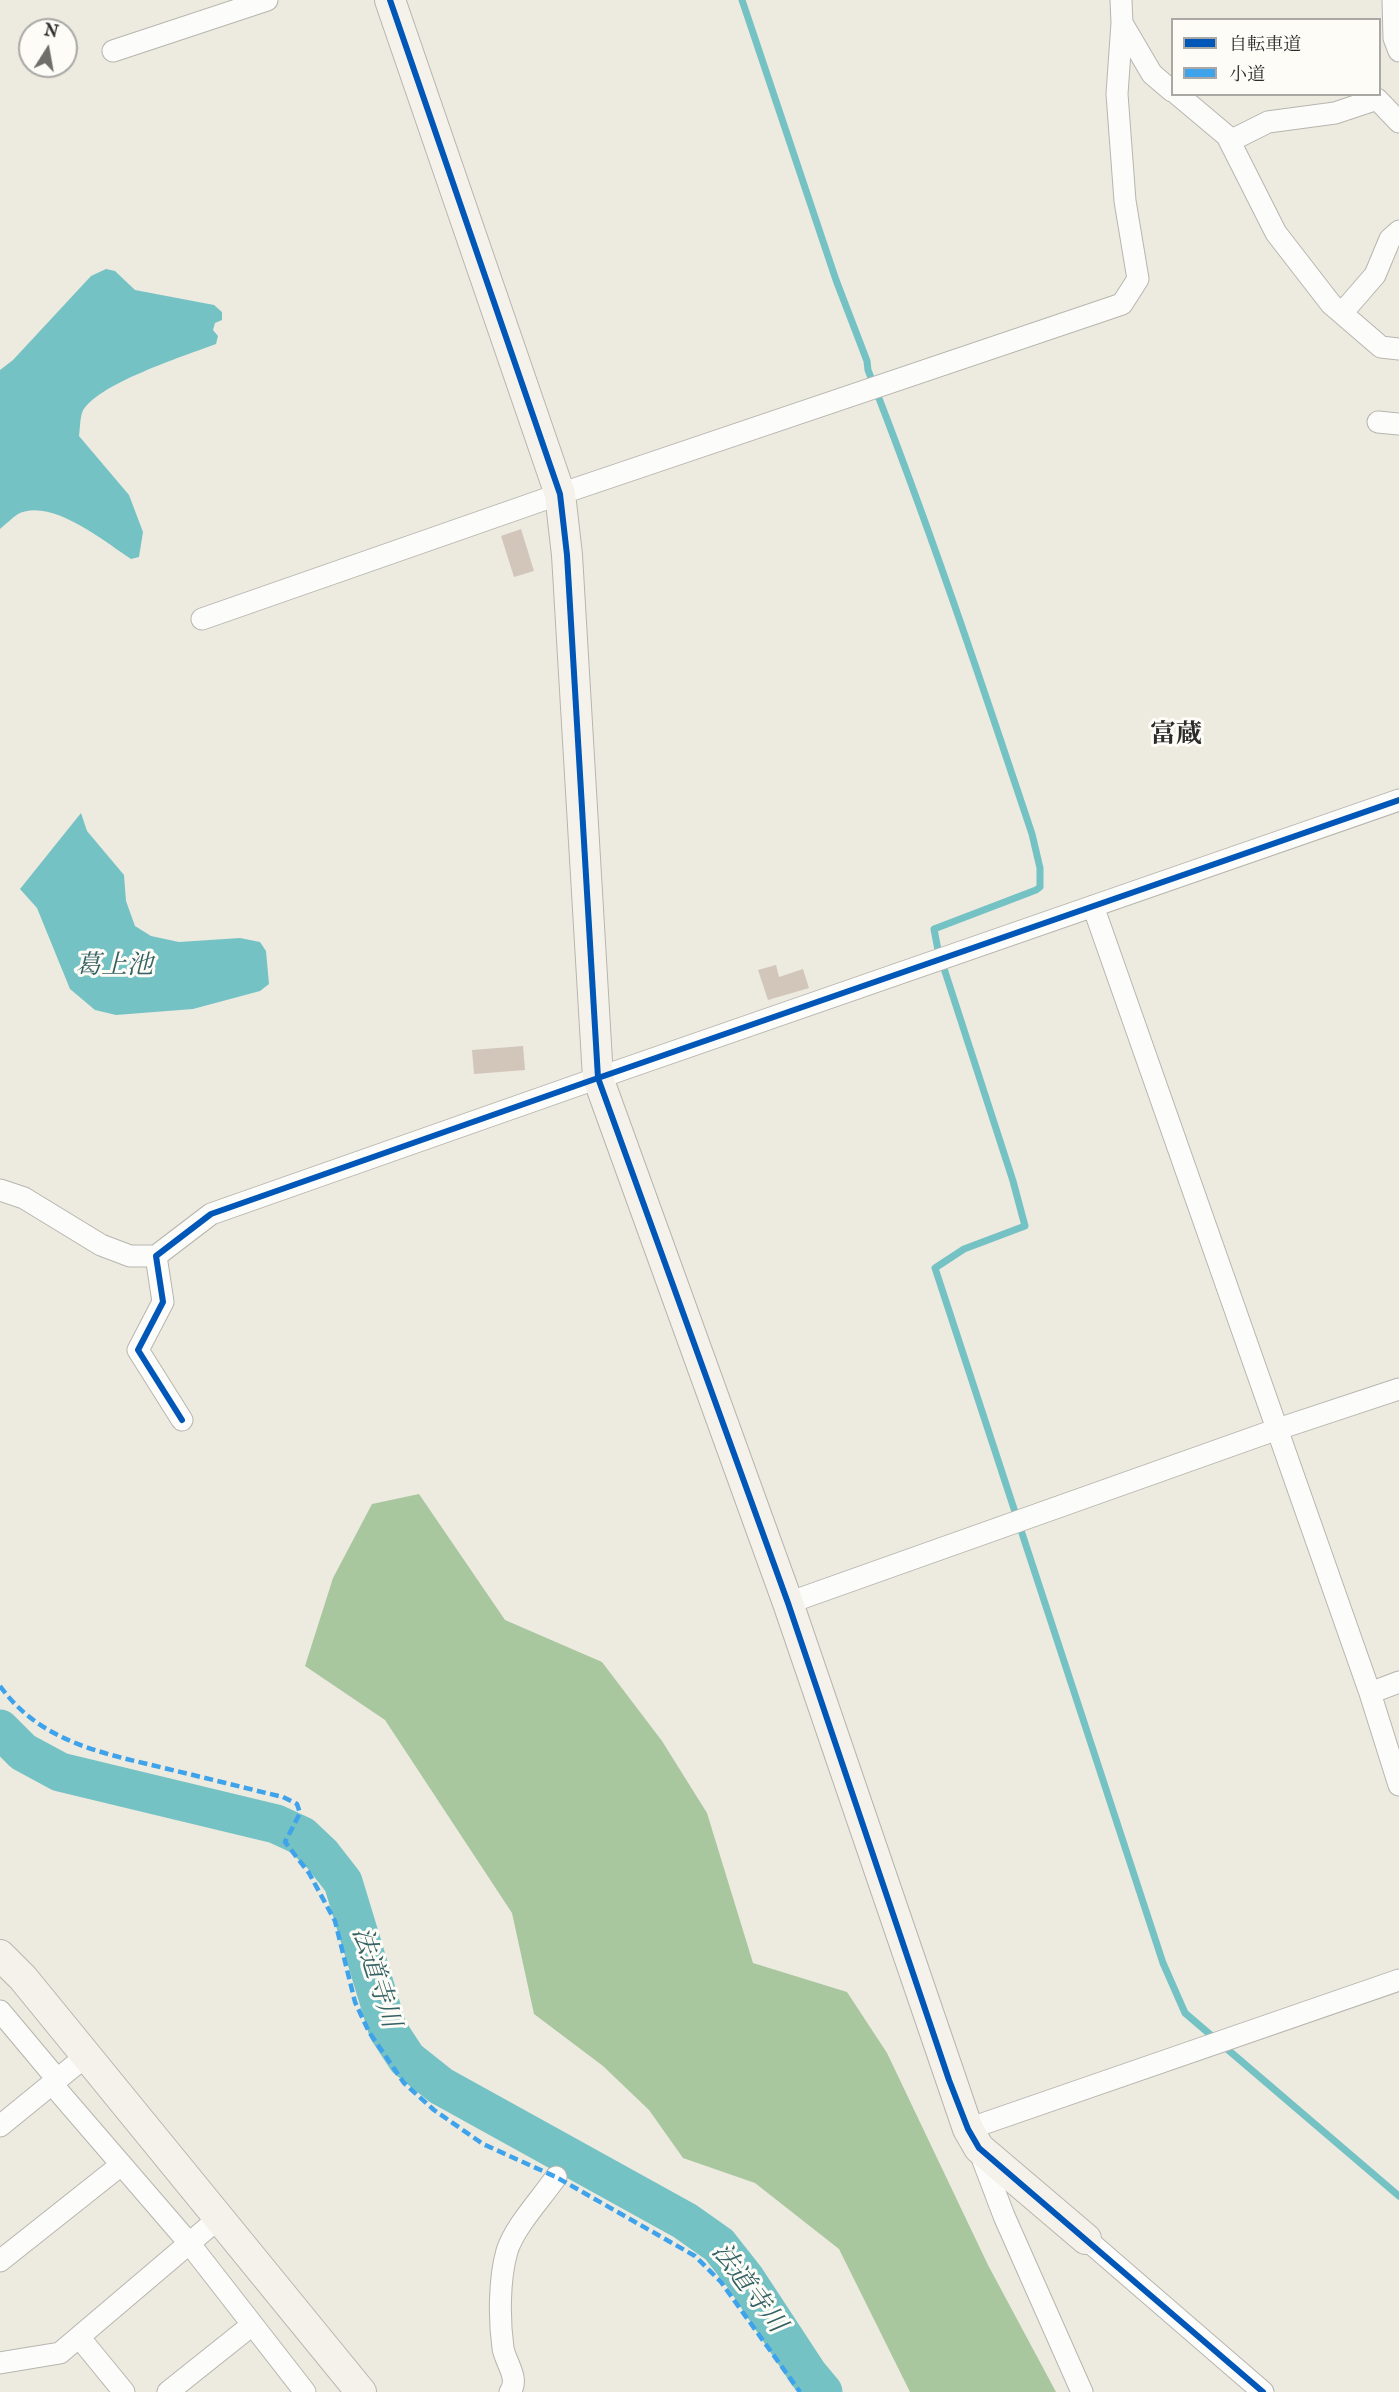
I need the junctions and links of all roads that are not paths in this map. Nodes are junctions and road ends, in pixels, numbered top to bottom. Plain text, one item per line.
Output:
1 (267, 0) edge
2 (390, 0) edge
3 (1121, 0) edge
4 (1393, 0) edge
5 (1122, 23) junction
6 (113, 51) dead end
7 (1399, 51) edge
8 (1171, 89) edge
9 (1179, 96) edge
10 (1399, 122) edge
11 (1230, 141) junction
12 (1399, 231) edge
13 (1342, 313) junction
14 (1399, 350) edge
15 (560, 495) junction
16 (202, 619) dead end
17 (1399, 800) edge
18 (1093, 906) junction
19 (597, 1077) junction
20 (0, 1190) edge
21 (156, 1256) junction
22 (1399, 1389) edge
23 (182, 1420) dead end
24 (1275, 1430) junction
25 (788, 1603) junction
26 (1399, 1682) edge
27 (1370, 1693) junction
28 (1399, 1785) edge
29 (0, 1955) edge
30 (1399, 1980) edge
31 (0, 2011) edge
32 (86, 2056) junction
33 (54, 2081) junction
34 (0, 2126) edge
35 (973, 2138) junction
36 (122, 2165) junction
37 (556, 2177) dead end
38 (219, 2218) junction
39 (1086, 2240) joint
40 (189, 2244) junction
41 (0, 2261) edge
42 (252, 2325) junction
43 (80, 2337) junction
44 (0, 2363) edge
45 (124, 2392) edge
46 (168, 2392) edge
47 (305, 2392) edge
48 (361, 2392) edge
49 (510, 2392) edge
50 (1082, 2392) edge
51 (1263, 2392) edge

1 - 6 street
2 - 15 street
3 - 5 street
4 - 7 street
5 - 8 street
5 - 15 street
9 - 11 street
10 - 11 street
11 - 13 street
12 - 13 street
13 - 14 street
15 - 16 street
15 - 19 street
17 - 18 street
18 - 19 street
18 - 24 street
19 - 21 street
19 - 25 street
20 - 21 street
21 - 23 street
22 - 24 street
24 - 25 street
24 - 27 street
25 - 35 street
26 - 27 street
27 - 28 street
29 - 32 street
30 - 35 street
31 - 33 street
32 - 33 street
32 - 38 street
33 - 34 street
33 - 36 street
35 - 39 street
35 - 50 street
36 - 40 street
36 - 41 street
37 - 49 street
38 - 40 street
38 - 48 street
39 - 51 street
40 - 42 street
40 - 43 street
42 - 46 street
42 - 47 street
43 - 44 street
43 - 45 street

